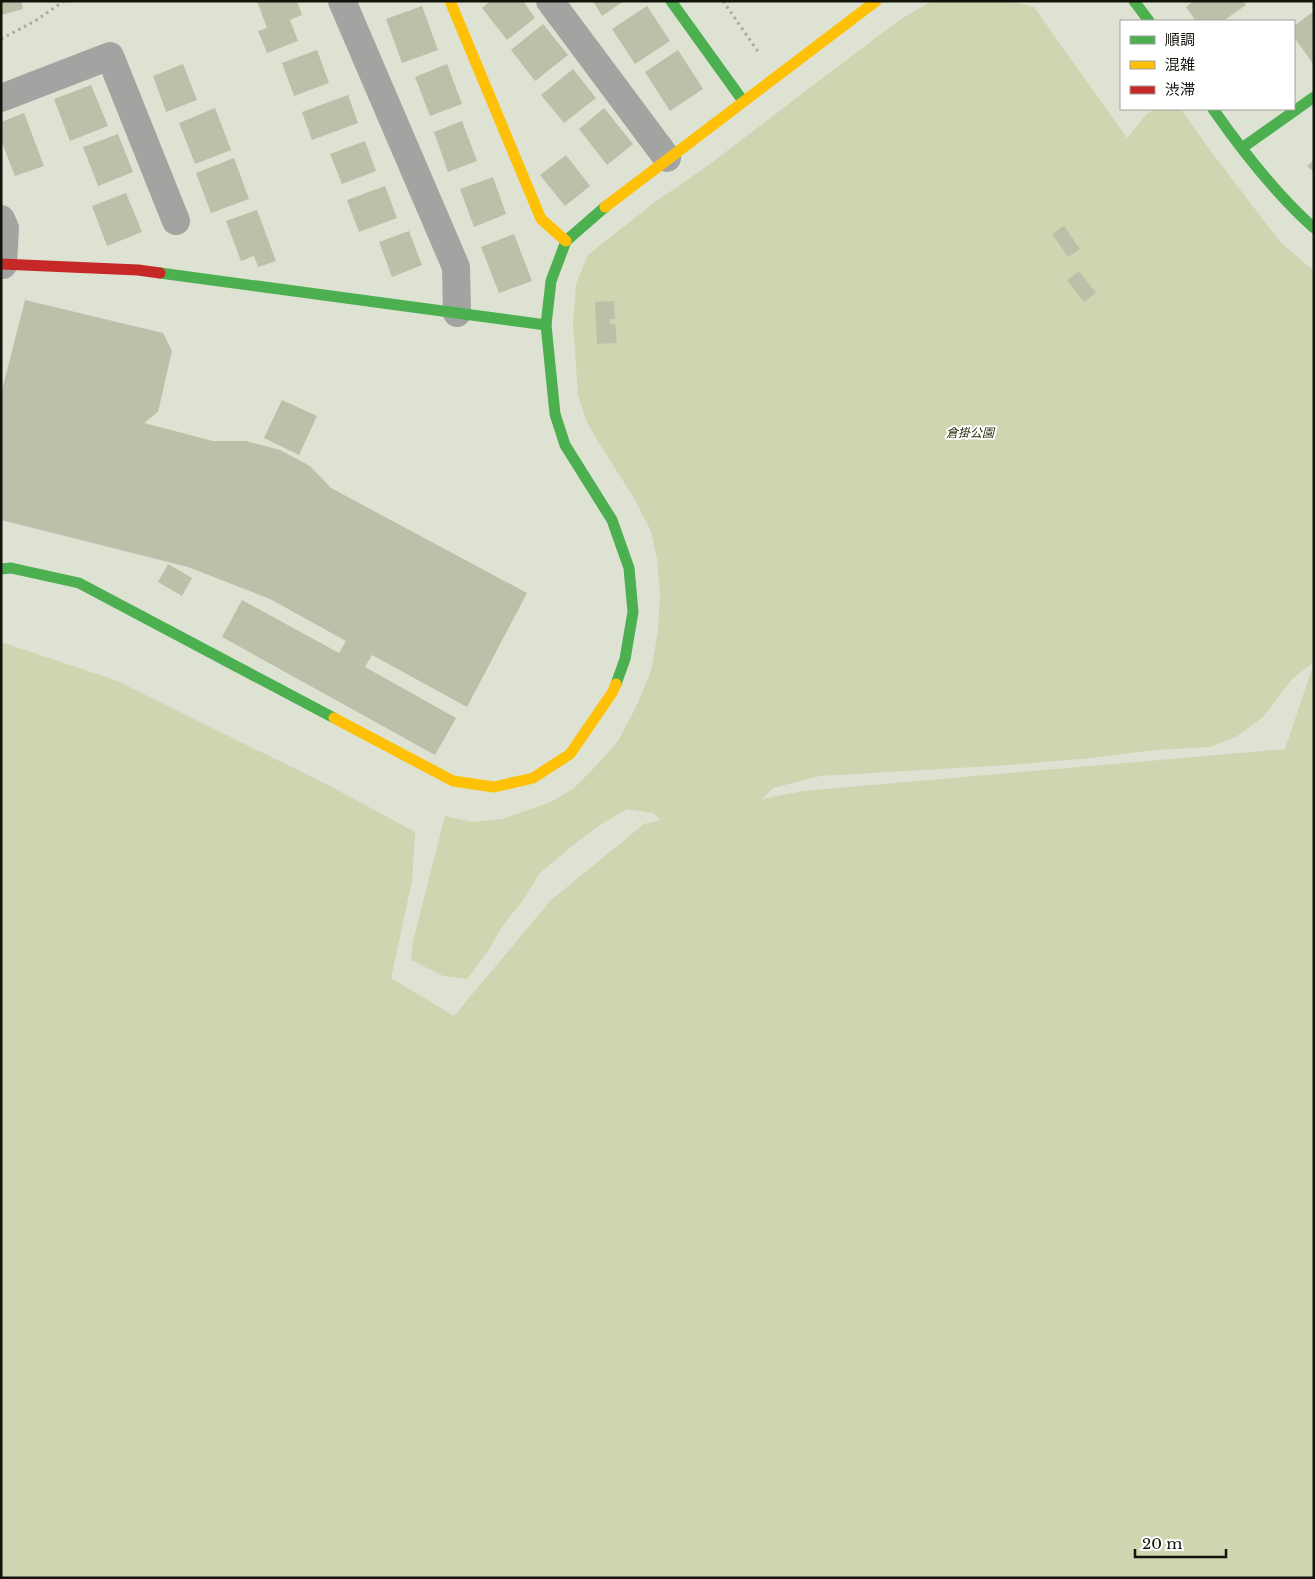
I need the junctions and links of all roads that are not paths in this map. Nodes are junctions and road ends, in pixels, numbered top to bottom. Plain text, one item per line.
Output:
1 (342, 1) edge
2 (450, 1) edge
3 (550, 1) edge
4 (670, 1) edge
5 (876, 1) edge
6 (1314, 97) edge
7 (1, 98) edge
8 (743, 101) junction
9 (1214, 110) edge
10 (1242, 148) junction
11 (667, 158) junction
12 (1, 219) edge
13 (176, 221) dead end
14 (1314, 228) edge
15 (566, 241) junction
16 (2, 264) edge
17 (458, 313) junction
18 (546, 325) junction
19 (1, 569) edge

1 - 17 street
2 - 15 street
3 - 11 street
4 - 8 street
5 - 8 street
6 - 10 street
7 - 13 street
8 - 11 street
9 - 10 street
10 - 14 street
11 - 15 street
12 - 16 street
15 - 18 street
16 - 17 street
17 - 18 street
18 - 19 street

